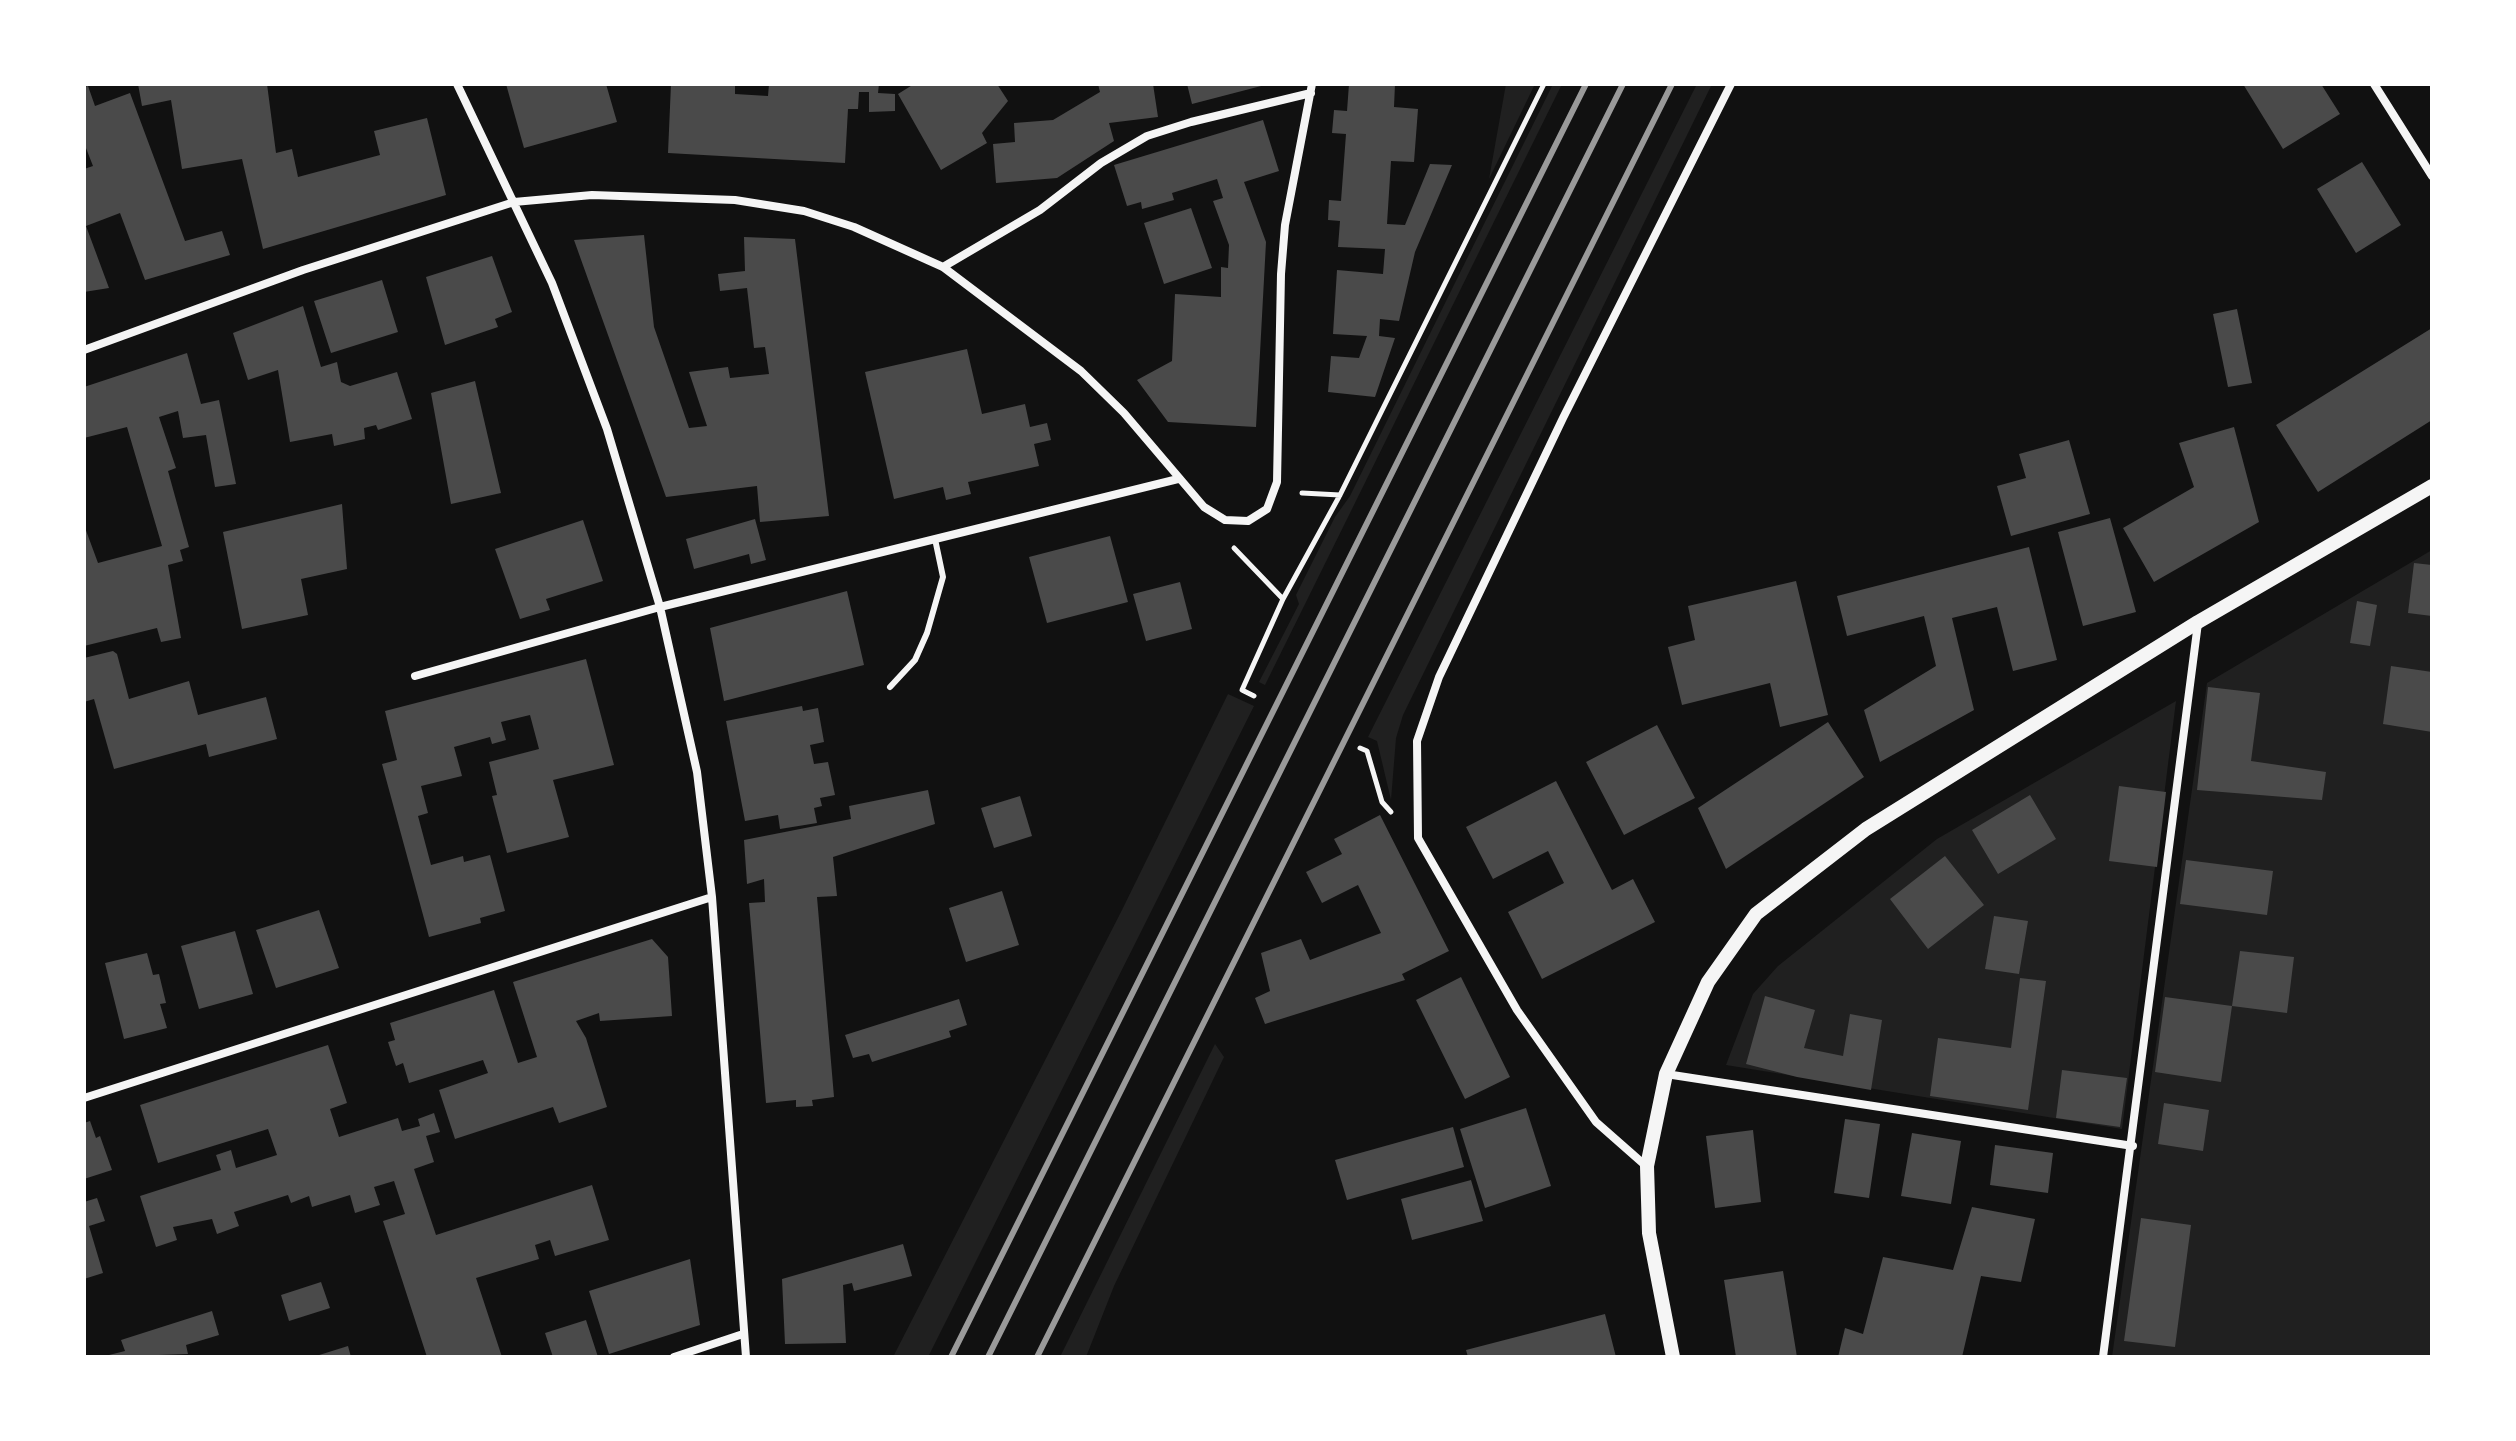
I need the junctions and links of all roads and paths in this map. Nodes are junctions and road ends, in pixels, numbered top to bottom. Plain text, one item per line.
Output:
1 (457, 84) edge
2 (1544, 84) edge
3 (1731, 84) edge
4 (2374, 84) edge
5 (1312, 88) edge
6 (2432, 176) edge
7 (514, 202) junction
8 (943, 267) junction
9 (84, 350) edge
10 (1178, 479) junction
11 (2432, 486) edge
12 (1276, 492) junction
13 (1340, 495) junction
14 (1217, 517) junction
15 (935, 539) junction
16 (1283, 599) junction
17 (660, 607) junction
18 (2198, 622) junction
19 (415, 676) dead end
20 (890, 687) dead end
21 (1254, 696) dead end
22 (1360, 748) dead end
23 (1382, 802) dead end
24 (712, 897) junction
25 (1666, 1074) junction
26 (84, 1098) edge
27 (2133, 1146) junction
28 (1647, 1166) junction
29 (743, 1334) junction
30 (674, 1357) edge
31 (746, 1357) edge
32 (1673, 1357) edge
33 (2103, 1357) edge

1 - 7 street
2 - 13 path
3 - 28 street
4 - 6 street
5 - 8 street
5 - 12 street
7 - 8 street
7 - 9 street
7 - 17 street
8 - 10 street
10 - 14 street
10 - 15 street
11 - 18 street
12 - 13 path
12 - 14 street
13 - 16 path
14 - 16 path
15 - 17 street
15 - 20 lane
16 - 21 path
17 - 19 street
17 - 24 street
18 - 25 street
18 - 27 street
22 - 23 path
24 - 26 street
24 - 29 street
25 - 27 street
25 - 28 street
27 - 33 street
28 - 32 street
29 - 30 street
29 - 31 street

